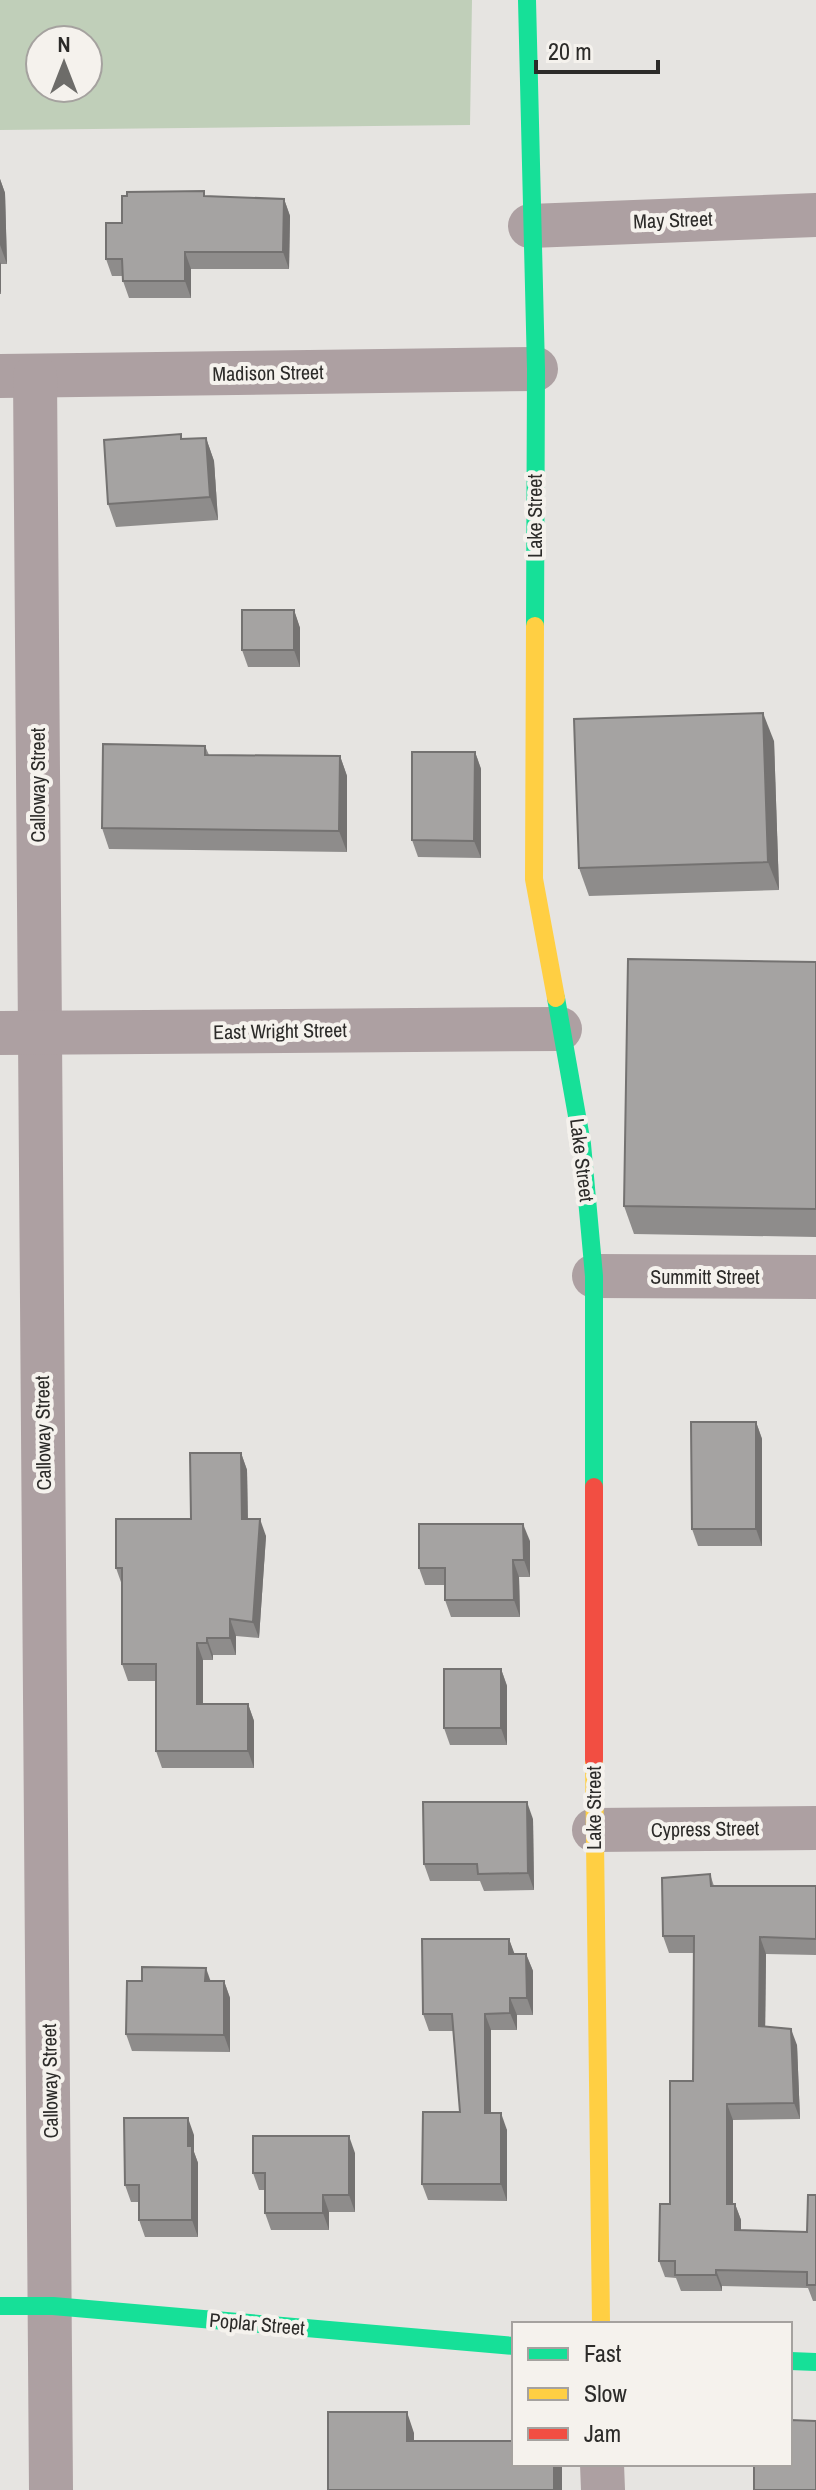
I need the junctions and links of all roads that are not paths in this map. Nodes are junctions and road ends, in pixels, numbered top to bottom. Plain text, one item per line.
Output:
1 (527, 0) edge
2 (816, 215) edge
3 (530, 226) junction
4 (536, 369) junction
5 (18, 376) edge
6 (560, 1029) junction
7 (19, 1033) edge
8 (594, 1276) junction
9 (816, 1277) edge
10 (816, 1828) edge
11 (594, 1830) junction
12 (0, 2306) edge
13 (53, 2306) junction
14 (601, 2322) edge
15 (512, 2346) edge
16 (792, 2361) edge
17 (816, 2362) edge
18 (602, 2466) edge
19 (51, 2490) edge
20 (603, 2490) edge

1 - 3 street, Lake Street
2 - 3 street, May Street
3 - 4 street, Lake Street
4 - 5 street, Madison Street
4 - 6 street, Lake Street
5 - 7 street, Calloway Street
6 - 7 street, East Wright Street
6 - 8 street, Lake Street
7 - 13 street, Calloway Street
8 - 9 street, Summitt Street
8 - 11 street, Lake Street
10 - 11 street, Cypress Street
11 - 14 street, Lake Street
12 - 13 street, Poplar Street
13 - 15 street, Poplar Street
13 - 19 street, Calloway Street
16 - 17 street
18 - 20 street

